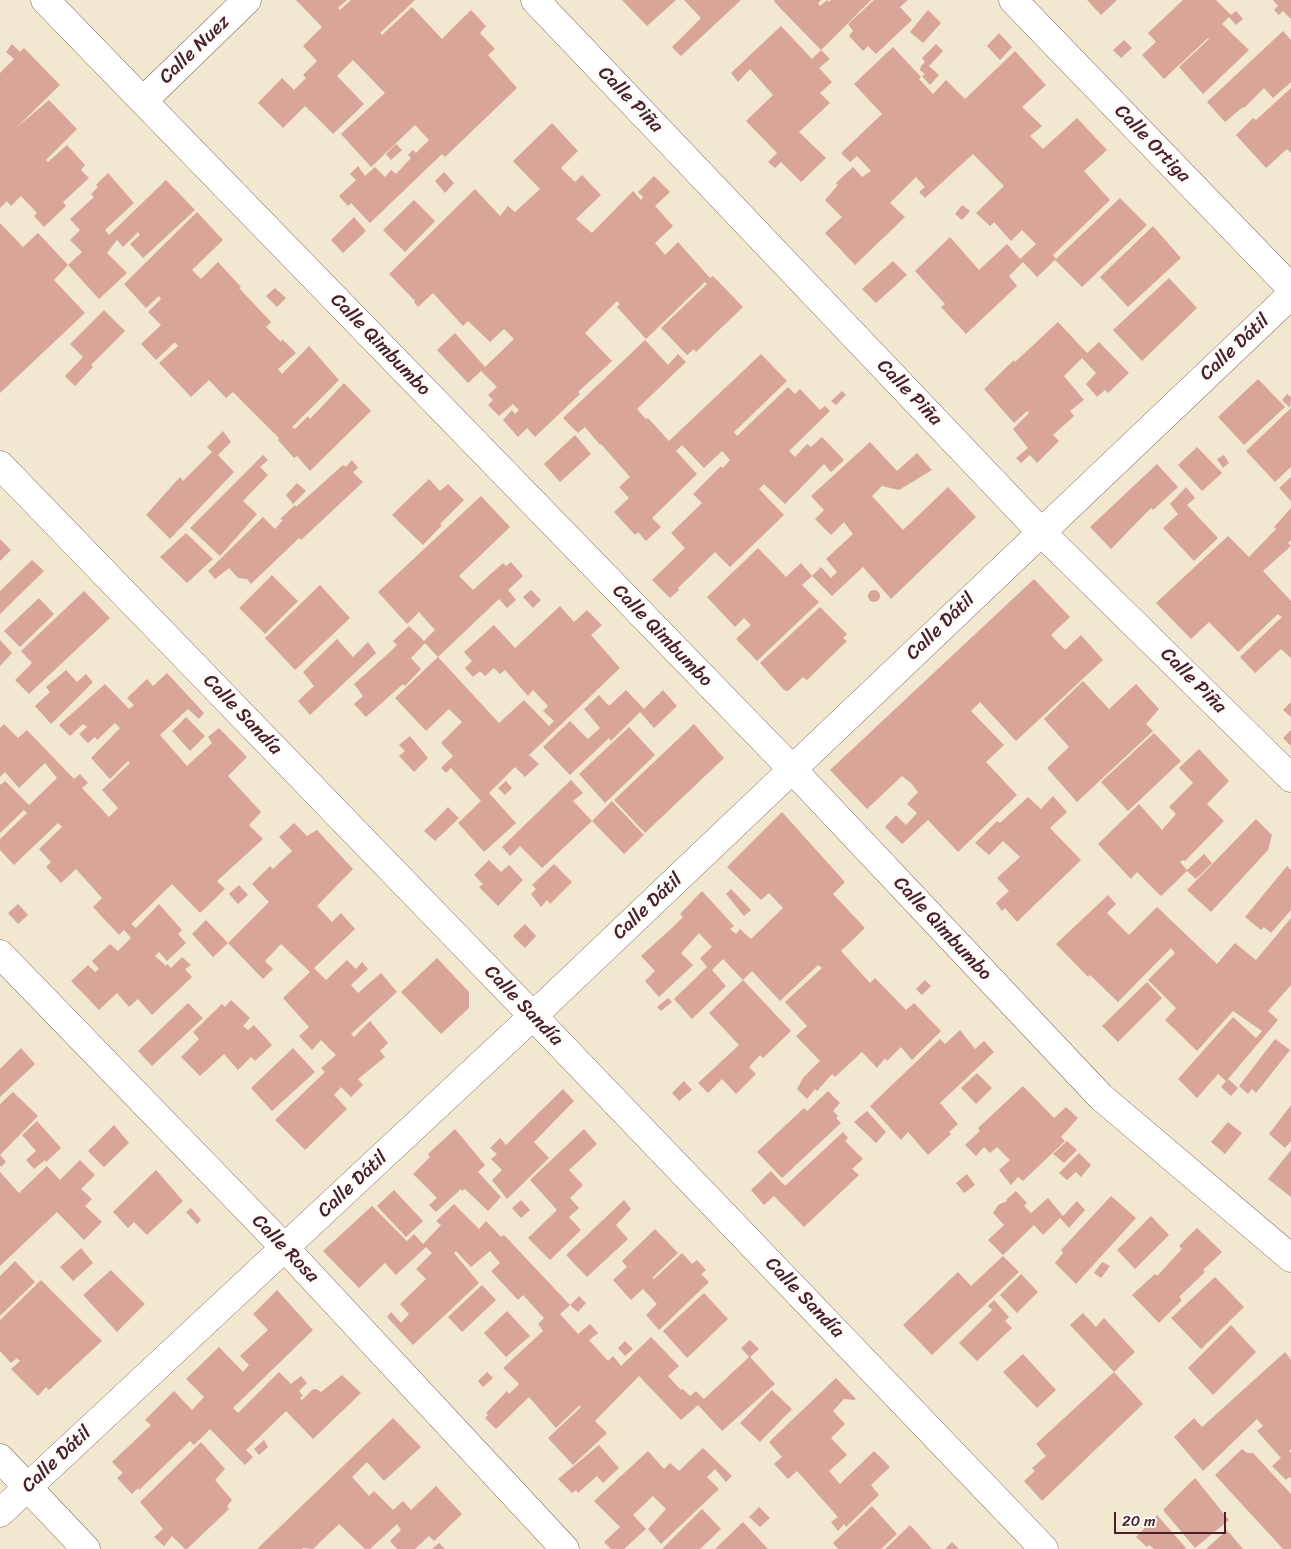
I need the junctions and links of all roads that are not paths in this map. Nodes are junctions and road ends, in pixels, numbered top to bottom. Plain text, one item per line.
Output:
1 (45, 0) edge
2 (247, 0) edge
3 (535, 0) edge
4 (1013, 0) edge
5 (144, 100) junction
6 (1291, 288) edge
7 (1291, 295) edge
8 (0, 465) edge
9 (1041, 532) junction
10 (793, 770) junction
11 (1291, 778) edge
12 (0, 954) edge
13 (533, 1016) junction
14 (286, 1248) junction
15 (1291, 1258) edge
16 (0, 1458) edge
17 (29, 1486) junction
18 (0, 1513) edge
19 (86, 1549) edge
20 (565, 1549) edge
21 (1044, 1549) edge

1 - 5 street, Calle Qimbumbo
2 - 5 street, Calle Nuez
3 - 9 street, Calle Piña
4 - 6 street, Calle Ortiga
5 - 10 street, Calle Qimbumbo
7 - 9 street, Calle Dátil
8 - 13 street, Calle Sandía
9 - 10 street, Calle Dátil
9 - 11 street, Calle Piña
10 - 13 street, Calle Dátil
10 - 15 street, Calle Qimbumbo
12 - 14 street, Calle Rosa
13 - 14 street, Calle Dátil
13 - 21 street, Calle Sandía
14 - 17 street, Calle Dátil
14 - 20 street, Calle Rosa
16 - 17 street
17 - 18 street, Calle Dátil
17 - 19 street

